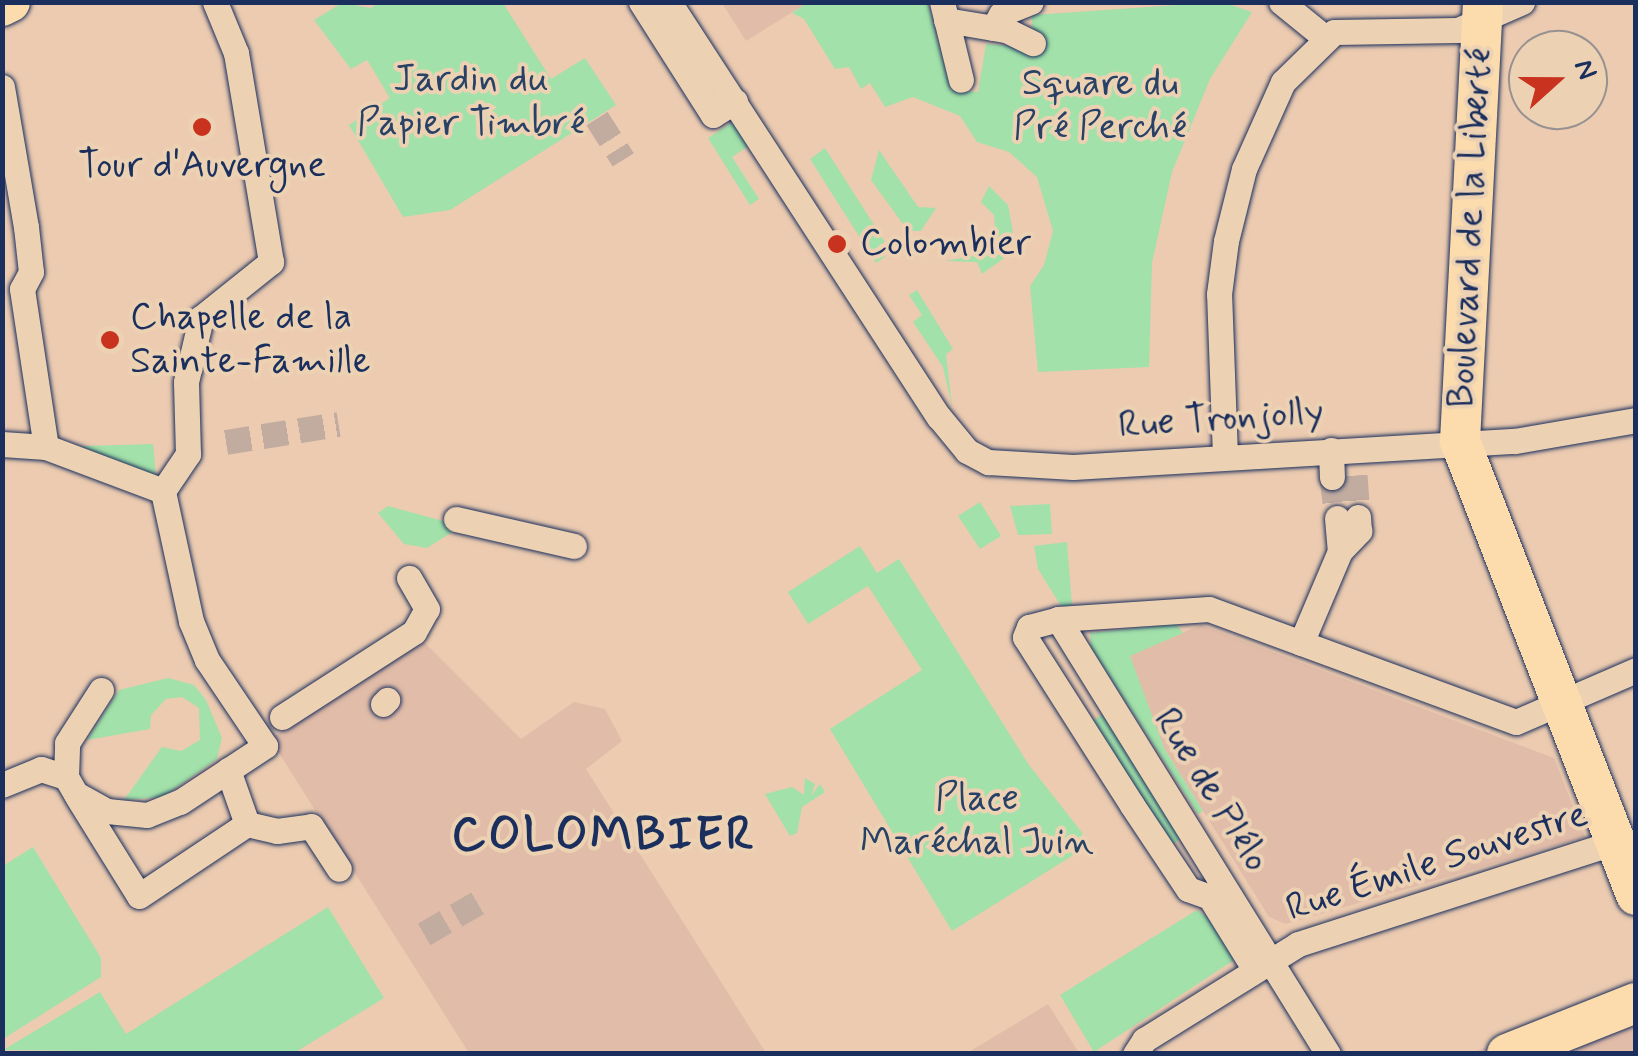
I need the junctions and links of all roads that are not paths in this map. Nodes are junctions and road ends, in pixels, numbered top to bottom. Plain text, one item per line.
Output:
1 (10, 2) edge
2 (214, 2) edge
3 (641, 2) edge
4 (669, 2) edge
5 (1032, 2) edge
6 (1281, 2) edge
7 (2, 6) edge
8 (1498, 7) edge
9 (944, 11) edge
10 (993, 28) junction
11 (1324, 37) junction
12 (1033, 43) dead end
13 (961, 80) dead end
14 (2, 87) edge
15 (724, 108) junction
16 (12, 291) edge
17 (1636, 420) edge
18 (1474, 441) junction
19 (2, 444) edge
20 (46, 446) junction
21 (1342, 449) junction
22 (1226, 456) junction
23 (1344, 476) tunnel mouth
24 (163, 490) junction
25 (1347, 518) tunnel mouth
26 (456, 519) dead end
27 (574, 546) dead end
28 (409, 578) dead end
29 (1058, 619) junction
30 (1301, 643) junction
31 (1636, 670) edge
32 (101, 690) dead end
33 (1572, 698) junction
34 (282, 717) dead end
35 (228, 770) junction
36 (2, 785) edge
37 (71, 785) junction
38 (242, 816) junction
39 (1626, 832) edge
40 (338, 868) dead end
41 (1636, 895) edge
42 (1263, 966) junction
43 (1636, 1004) edge
44 (1636, 1033) edge
45 (1136, 1054) edge
46 (1328, 1054) edge
47 (1507, 1054) edge
48 (1580, 1054) edge

1 - 7 main road
2 - 24 street
3 - 15 street
4 - 15 street
5 - 10 street
6 - 11 street
8 - 11 street
8 - 18 main road, Boulevard de la Liberté
9 - 10 street
9 - 13 street
10 - 12 street
11 - 22 street
14 - 16 street
15 - 22 street, Rue Tronjolly
16 - 20 street
17 - 18 street, Rue Tronjolly
18 - 21 street, Rue Tronjolly
18 - 33 main road, Boulevard de la Liberté
19 - 20 street
20 - 24 street
21 - 22 street, Rue Tronjolly
21 - 23 street
24 - 35 street
25 - 30 street
26 - 27 street
28 - 34 street
29 - 30 street
29 - 42 street, Rue de Plélo
29 - 42 street, Rue de Plélo
30 - 33 street
31 - 33 street
32 - 37 street
33 - 39 main road, Boulevard de la Liberté
35 - 37 street
35 - 38 street
36 - 37 street
37 - 38 street
38 - 40 street
39 - 41 main road, Boulevard de la Liberté
39 - 42 street, Rue Émile Souvestre
42 - 45 street, Rue Émile Souvestre
42 - 46 street, Rue de Plélo
43 - 47 main road
44 - 48 main road

